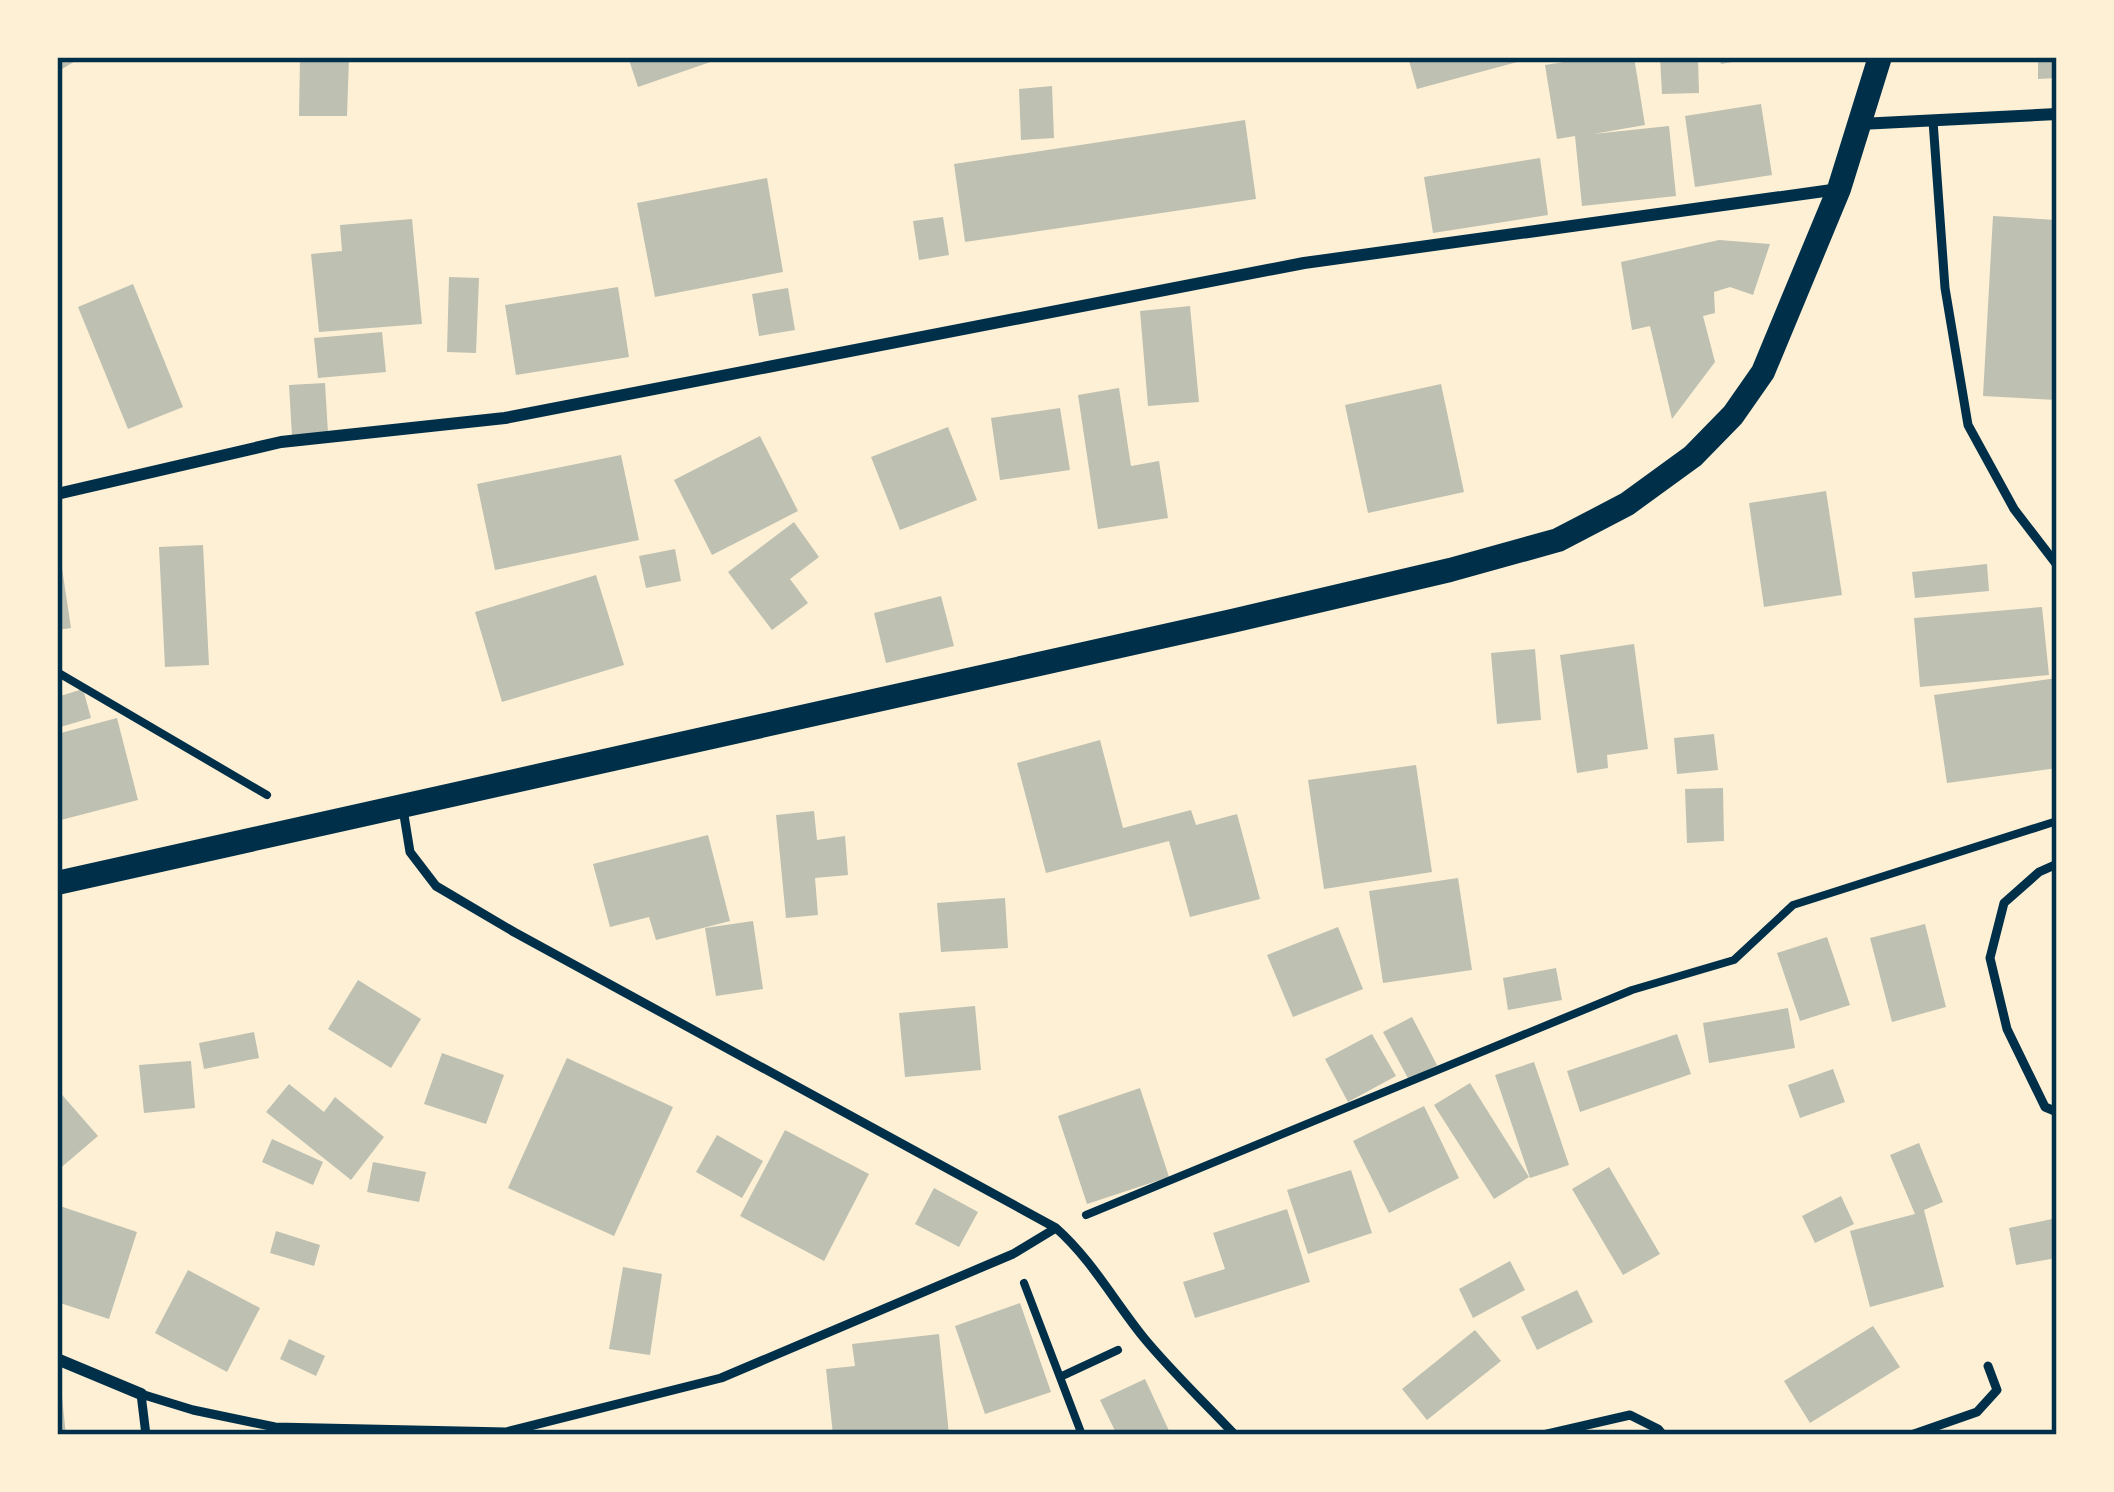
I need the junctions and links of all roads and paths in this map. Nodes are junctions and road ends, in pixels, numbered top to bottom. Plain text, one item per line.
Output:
1 (1880, 57) edge
2 (2057, 114) edge
3 (1933, 121) junction
4 (1859, 124) junction
5 (1839, 188) junction
6 (57, 494) edge
7 (2057, 565) edge
8 (57, 672) edge
9 (402, 807) junction
10 (2057, 821) edge
11 (286, 832) junction
12 (2057, 864) edge
13 (57, 883) edge
14 (2057, 1112) edge
15 (1056, 1228) junction
16 (1013, 1254) junction
17 (1144, 1338) junction
18 (57, 1359) edge
19 (1988, 1366) dead end
20 (1060, 1378) junction
21 (141, 1394) junction
22 (146, 1435) edge
23 (1082, 1435) edge
24 (1235, 1435) edge
25 (1543, 1435) edge
26 (1664, 1435) edge
27 (1911, 1435) edge

1 - 4 main road
2 - 3 street
3 - 4 street
3 - 7 lane
4 - 5 main road
5 - 6 street
5 - 9 main road
8 - 11 path
9 - 11 main road
9 - 15 lane
10 - 15 path
11 - 13 main road
12 - 14 lane
15 - 16 lane
15 - 17 lane
16 - 20 path
16 - 21 lane
17 - 20 path
17 - 24 lane
18 - 21 street
19 - 27 lane
20 - 23 path
21 - 22 lane
25 - 26 lane

